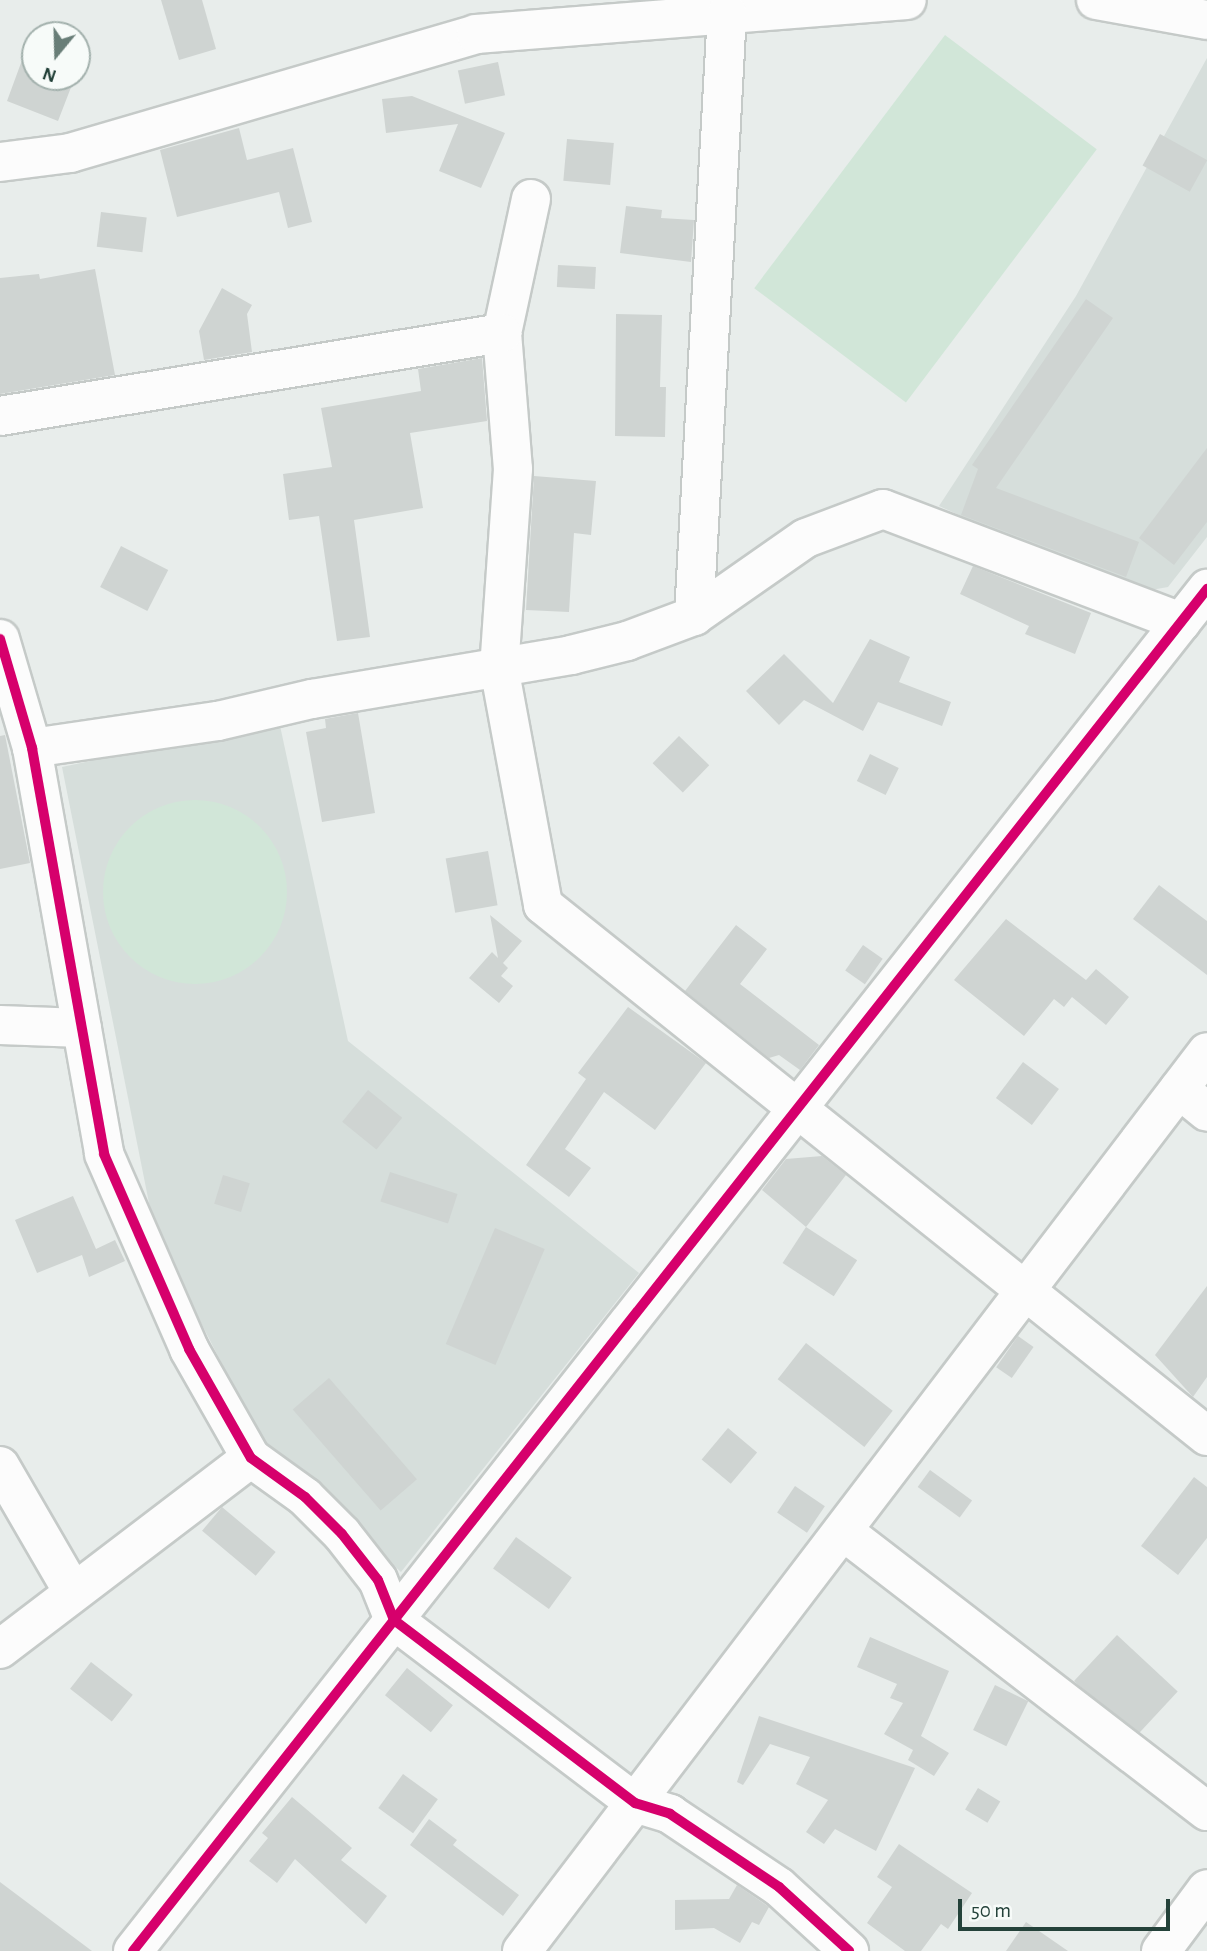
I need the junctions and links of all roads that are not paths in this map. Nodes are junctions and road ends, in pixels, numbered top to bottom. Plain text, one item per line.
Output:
1 (907, 0) edge
2 (1096, 0) edge
3 (797, 5) edge
4 (727, 13) junction
5 (535, 14) edge
6 (1207, 20) edge
7 (0, 162) edge
8 (531, 199) dead end
9 (502, 333) junction
10 (0, 416) edge
11 (1207, 589) edge
12 (694, 616) junction
13 (1181, 622) junction
14 (0, 639) edge
15 (499, 667) junction
16 (32, 748) junction
17 (0, 1025) edge
18 (82, 1028) junction
19 (1207, 1052) edge
20 (1193, 1100) edge
21 (797, 1108) junction
22 (1025, 1290) junction
23 (1207, 1436) edge
24 (251, 1458) junction
25 (0, 1466) edge
26 (843, 1531) junction
27 (72, 1590) junction
28 (394, 1620) junction
29 (0, 1649) edge
30 (635, 1802) junction
31 (1207, 1811) edge
32 (1207, 1889) edge
33 (133, 1951) edge
34 (522, 1951) edge
35 (849, 1951) edge
36 (1160, 1951) edge

1 - 3 street
2 - 6 street
3 - 4 street
4 - 5 street
4 - 12 street
5 - 7 street
8 - 9 street
9 - 10 street
9 - 15 street
11 - 13 street
12 - 13 street
12 - 15 street
13 - 21 street
14 - 16 street
15 - 16 street
15 - 21 street
16 - 18 street
17 - 18 street
18 - 24 street
19 - 20 street
20 - 22 street
21 - 22 street
21 - 28 street
22 - 23 street
22 - 26 street
24 - 27 street
24 - 28 street
25 - 27 street
26 - 30 street
26 - 31 street
27 - 29 street
28 - 30 street
28 - 33 street
30 - 34 street
30 - 35 street
32 - 36 street

